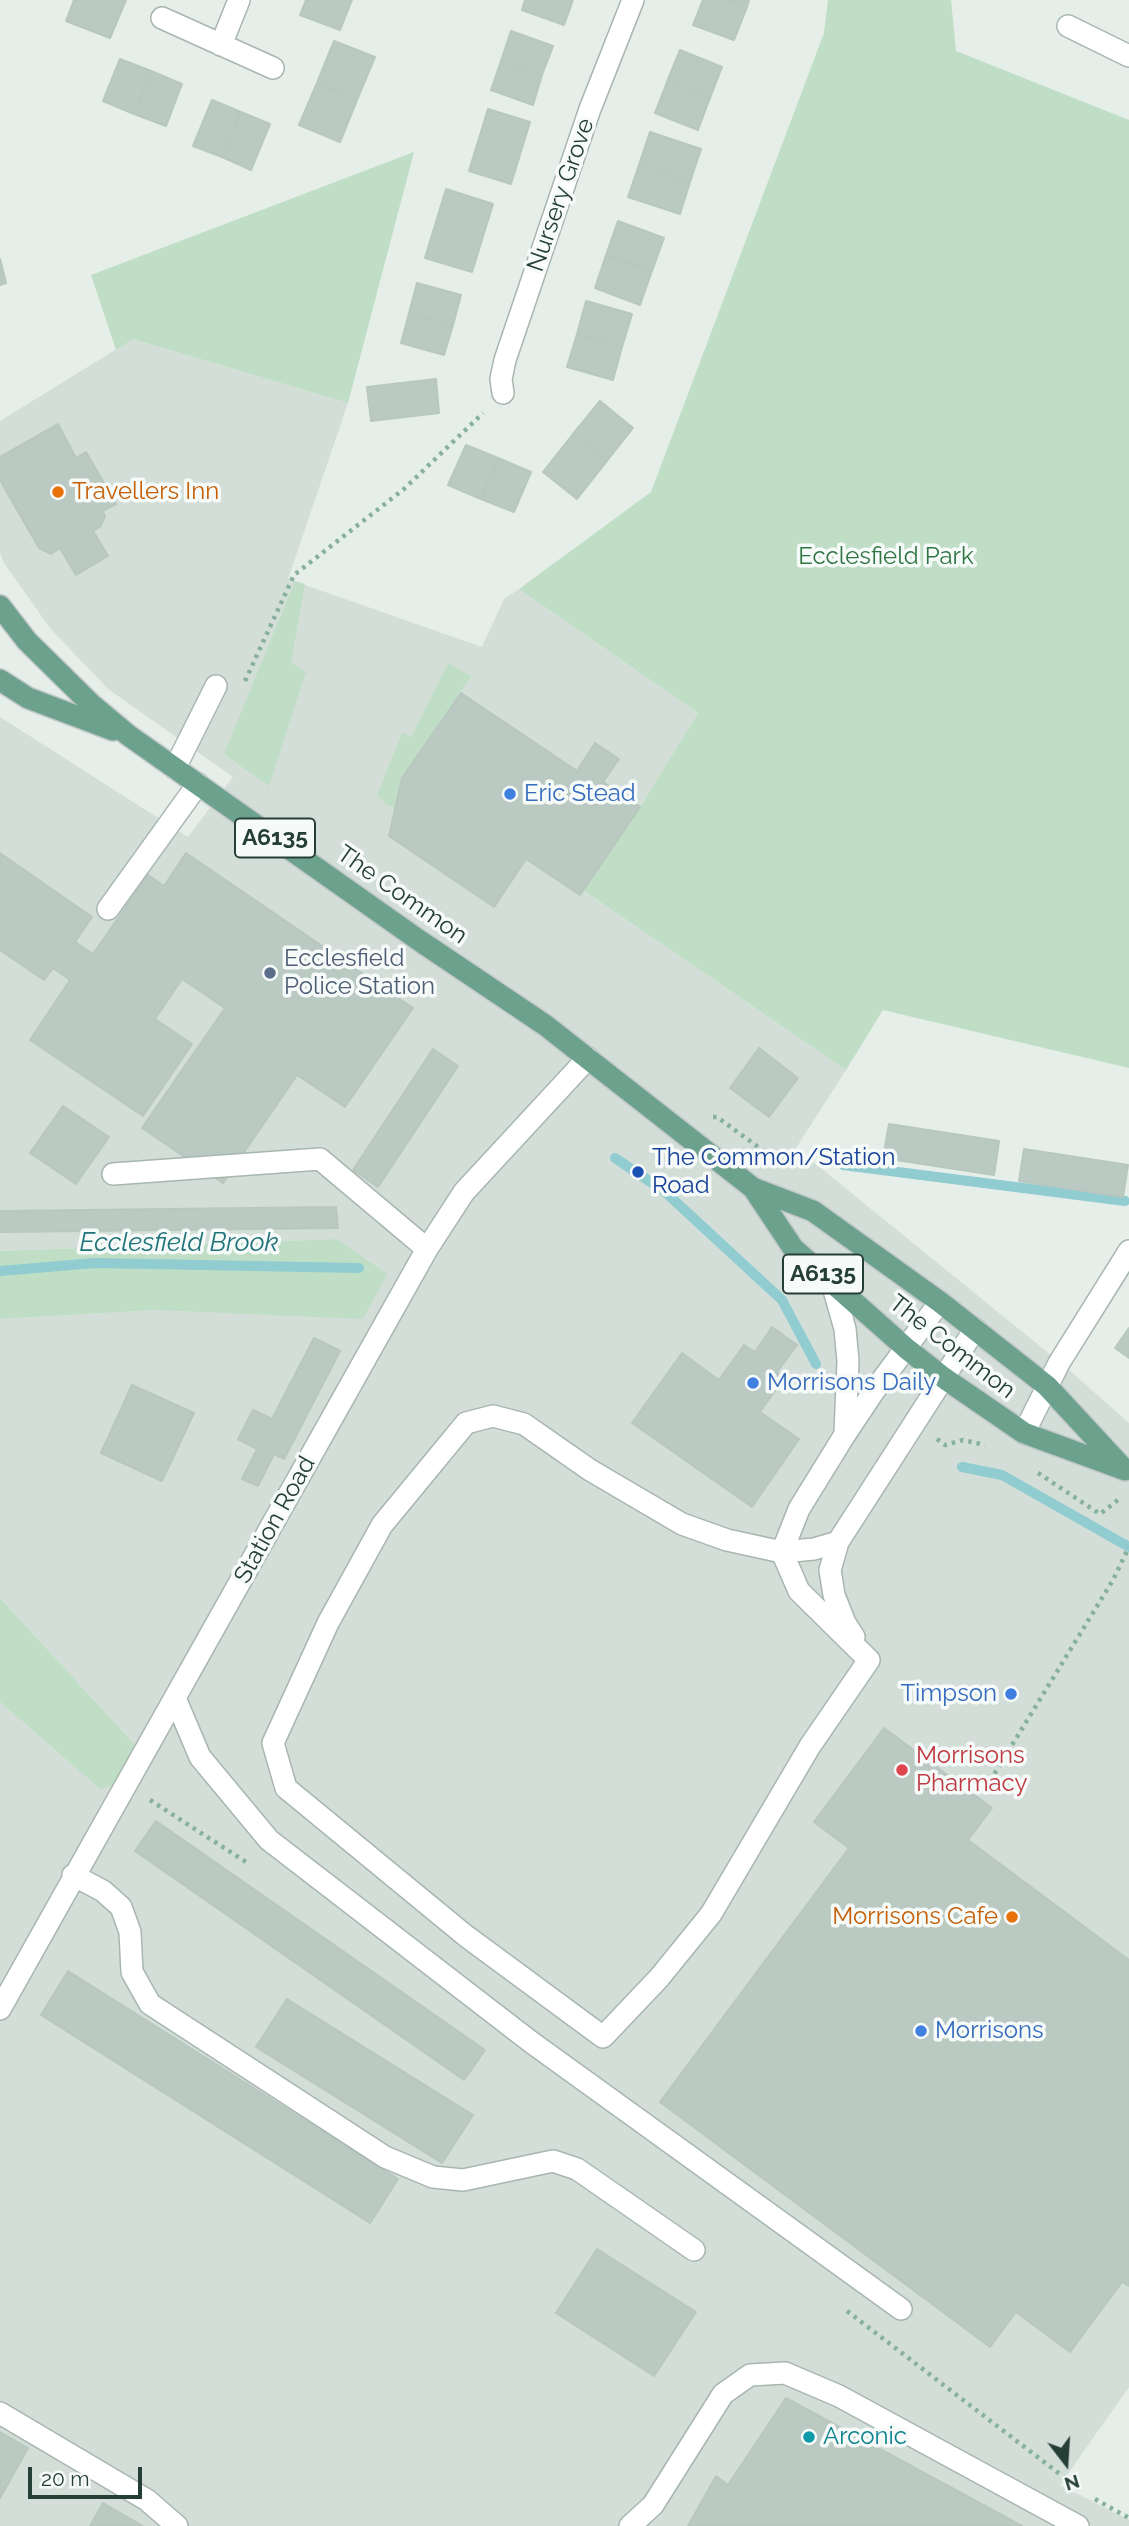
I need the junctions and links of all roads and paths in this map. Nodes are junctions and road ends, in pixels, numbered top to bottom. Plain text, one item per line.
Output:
1 (239, 0) edge
2 (632, 0) edge
3 (162, 18) dead end
4 (1068, 26) dead end
5 (221, 45) junction
6 (1129, 56) edge
7 (273, 68) dead end
8 (503, 393) joint
9 (0, 606) edge
10 (0, 680) edge
11 (216, 686) dead end
12 (243, 686) dead end
13 (128, 735) junction
14 (175, 768) junction
15 (198, 784) junction
16 (108, 909) dead end
17 (588, 1058) junction
18 (113, 1174) dead end
19 (752, 1188) junction
20 (427, 1249) junction
21 (1129, 1251) edge
22 (832, 1283) junction
23 (940, 1302) junction
24 (975, 1329) junction
25 (907, 1349) junction
26 (944, 1378) junction
27 (1046, 1386) junction
28 (914, 1425) junction
29 (1024, 1433) junction
30 (844, 1436) junction
31 (991, 1446) dead end
32 (1034, 1470) dead end
33 (1127, 1471) edge
34 (1119, 1499) dead end
35 (838, 1542) junction
36 (1129, 1546) edge
37 (782, 1552) junction
38 (869, 1660) junction
39 (176, 1698) junction
40 (990, 1781) dead end
41 (74, 1875) junction
42 (0, 2009) edge
43 (694, 2250) dead end
44 (901, 2309) dead end
45 (0, 2413) edge
46 (177, 2526) edge
47 (630, 2526) edge
48 (1078, 2526) edge

1 - 5 street
2 - 8 street, Nursery Grove
3 - 5 street
4 - 6 street
5 - 7 street
8 - 12 path
9 - 13 main road, The Common / A6135
10 - 13 main road
11 - 14 street
13 - 14 main road, The Common / A6135
14 - 15 main road, The Common / A6135
15 - 16 street
15 - 17 main road, The Common / A6135
17 - 19 main road, The Common / A6135
17 - 20 street, Station Road
18 - 20 street
19 - 22 main road, The Common / A6135
19 - 23 main road, The Common / A6135
20 - 39 street, Station Road
21 - 27 street
22 - 25 main road, The Common / A6135
22 - 30 street
23 - 24 main road, The Common / A6135
23 - 25 street
24 - 26 street
24 - 27 main road, The Common / A6135
25 - 26 main road, The Common / A6135
25 - 30 street
26 - 28 street
26 - 29 main road, The Common / A6135
27 - 29 street
27 - 33 main road, The Common / A6135
28 - 31 path
28 - 35 street
29 - 33 main road, The Common / A6135
30 - 37 street
32 - 34 path
35 - 37 street
35 - 38 street
36 - 40 path
37 - 38 street
37 - 38 street
39 - 41 street, Station Road
39 - 44 street
41 - 42 street, Station Road
41 - 43 street
45 - 46 street
47 - 48 street

